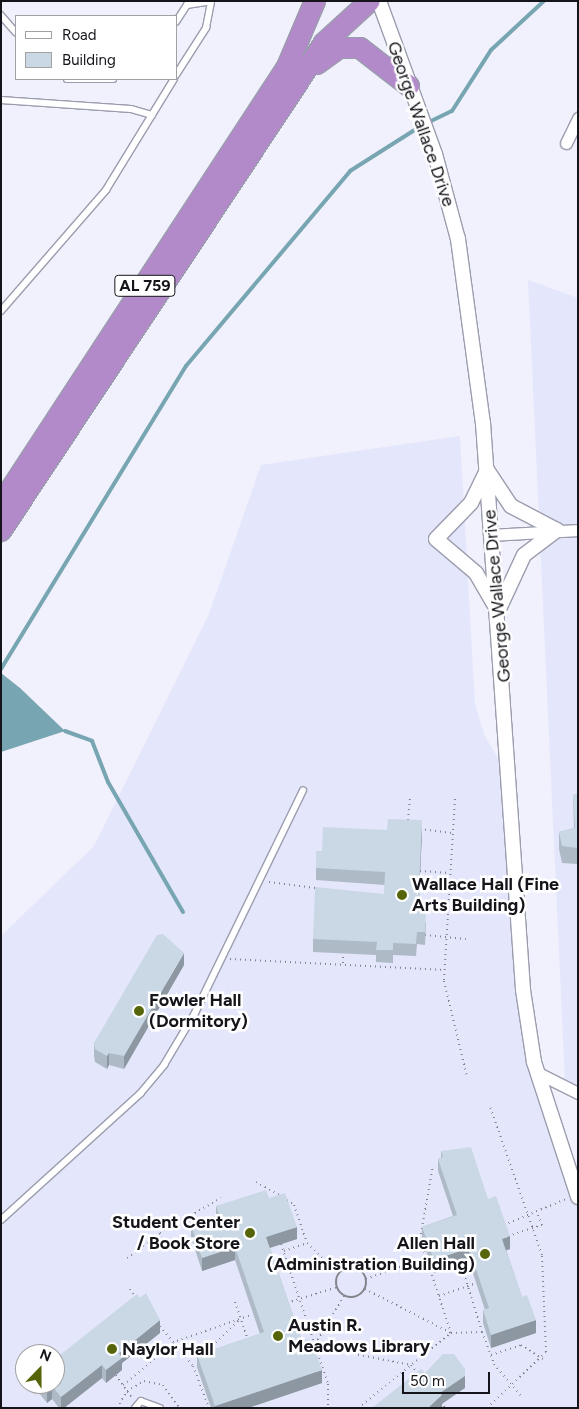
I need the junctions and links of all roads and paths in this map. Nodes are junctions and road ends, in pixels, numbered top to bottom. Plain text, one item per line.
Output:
1 (315, 1) edge
2 (357, 1) edge
3 (370, 1) edge
4 (379, 1) edge
5 (211, 2) edge
6 (185, 3) edge
7 (1, 14) edge
8 (178, 18) edge
9 (15, 31) edge
10 (178, 72) edge
11 (294, 73) junction
12 (173, 80) edge
13 (409, 86) junction
14 (1, 100) edge
15 (152, 115) junction
16 (578, 118) edge
17 (566, 143) dead end
18 (1, 311) edge
19 (487, 470) junction
20 (1, 504) edge
21 (557, 530) junction
22 (578, 530) edge
23 (1, 531) edge
24 (491, 535) junction
25 (498, 611) junction
26 (303, 791) dead end
27 (410, 797) dead end
28 (455, 799) dead end
29 (408, 828) edge
30 (416, 829) edge
31 (452, 832) junction
32 (420, 871) edge
33 (450, 874) junction
34 (259, 880) junction
35 (322, 888) edge
36 (425, 935) edge
37 (447, 936) junction
38 (466, 939) dead end
39 (343, 953) dead end
40 (221, 960) junction
41 (343, 963) junction
42 (445, 970) junction
43 (538, 1073) junction
44 (466, 1077) dead end
45 (578, 1094) edge
46 (489, 1104) dead end
47 (433, 1165) dead end
48 (256, 1182) dead end
49 (578, 1196) edge
50 (221, 1198) dead end
51 (537, 1212) junction
52 (528, 1216) junction
53 (1, 1220) edge
54 (502, 1226) edge
55 (533, 1228) junction
56 (506, 1237) edge
57 (307, 1243) junction
58 (281, 1244) dead end
59 (283, 1251) junction
60 (427, 1257) junction
61 (127, 1258) dead end
62 (461, 1264) dead end
63 (338, 1274) junction
64 (366, 1279) junction
65 (476, 1283) edge
66 (468, 1286) junction
67 (337, 1287) junction
68 (130, 1289) dead end
69 (364, 1289) junction
70 (344, 1296) junction
71 (439, 1296) junction
72 (299, 1299) junction
73 (139, 1301) edge
74 (235, 1302) dead end
75 (285, 1304) edge
76 (250, 1315) dead end
77 (241, 1318) junction
78 (155, 1321) edge
79 (482, 1332) junction
80 (451, 1333) junction
81 (174, 1344) junction
82 (314, 1346) junction
83 (251, 1349) edge
84 (491, 1355) junction
85 (543, 1359) junction
86 (411, 1365) junction
87 (193, 1366) junction
88 (116, 1376) dead end
89 (424, 1381) edge
90 (123, 1385) junction
91 (513, 1386) junction
92 (127, 1391) junction
93 (521, 1396) dead end
94 (439, 1399) edge
95 (136, 1406) edge
96 (117, 1408) edge
97 (160, 1408) edge
98 (180, 1408) edge
99 (209, 1408) edge
100 (328, 1408) edge
101 (358, 1408) edge
102 (446, 1408) edge
103 (487, 1408) edge

1 - 11 highway
2 - 11 highway, AL 759
3 - 11 highway, AL 759
4 - 13 street, George Wallace Drive
5 - 6 lane
5 - 10 lane
6 - 8 lane
7 - 9 lane
11 - 13 highway
11 - 20 highway, AL 759
11 - 23 highway, AL 759
12 - 15 lane
13 - 19 street, George Wallace Drive
14 - 15 lane
15 - 18 lane
16 - 17 street
19 - 21 street
19 - 24 street, George Wallace Drive
19 - 25 street
21 - 22 street
21 - 24 street
21 - 25 street
24 - 25 street, George Wallace Drive
25 - 43 street, George Wallace Drive
26 - 34 lane
27 - 29 path
28 - 31 path
30 - 31 path
31 - 33 path
32 - 33 path
33 - 37 path
34 - 35 path
34 - 40 lane
36 - 37 path
37 - 38 path
37 - 42 path
39 - 41 path
40 - 41 path
40 - 53 lane
41 - 42 path
42 - 44 path
43 - 45 street
43 - 49 street, George Wallace Drive
46 - 52 path
47 - 60 path
48 - 57 path
49 - 51 path
50 - 61 path
51 - 52 path
51 - 55 path
52 - 54 path
52 - 55 path
55 - 56 path
55 - 85 path
57 - 59 path
57 - 63 path
58 - 59 path
59 - 72 path
60 - 64 path
60 - 71 path
62 - 66 path
63 - 64 path
63 - 67 path
64 - 69 path
65 - 66 path
66 - 71 path
66 - 79 path
67 - 70 path
67 - 72 path
68 - 73 path
69 - 70 path
69 - 80 path
70 - 82 path
71 - 80 path
72 - 75 path
72 - 82 path
74 - 77 path
76 - 77 path
77 - 81 path
77 - 83 path
77 - 87 path
78 - 81 path
79 - 80 path
79 - 84 path
80 - 86 path
81 - 87 path
81 - 90 path
82 - 86 path
82 - 100 path
84 - 85 path
84 - 91 path
85 - 91 path
86 - 89 path
86 - 101 path
87 - 99 path
88 - 90 path
90 - 92 path
91 - 93 path
91 - 103 path
92 - 95 path
92 - 96 path
92 - 98 path
94 - 102 path
95 - 97 lane

